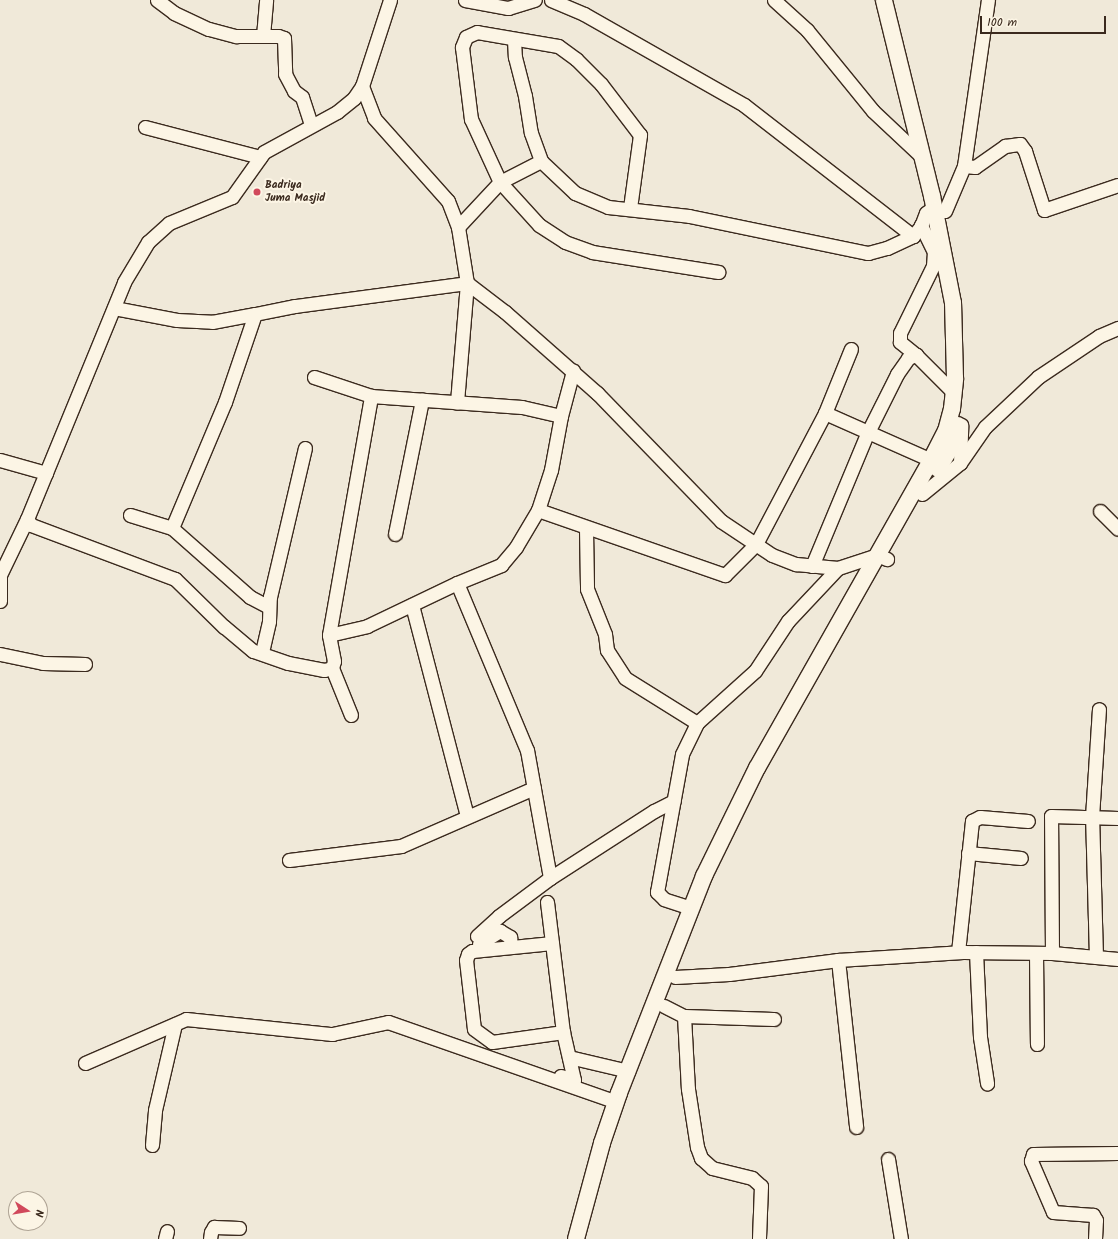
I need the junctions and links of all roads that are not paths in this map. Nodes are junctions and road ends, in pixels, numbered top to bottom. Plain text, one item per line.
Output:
1 (157, 0) edge
2 (266, 0) edge
3 (390, 0) edge
4 (465, 0) edge
5 (535, 0) edge
6 (551, 0) edge
7 (774, 0) edge
8 (884, 0) edge
9 (895, 0) edge
10 (988, 0) edge
11 (263, 36) junction
12 (514, 40) junction
13 (362, 86) junction
14 (310, 124) junction
15 (145, 127) dead end
16 (260, 157) junction
17 (922, 157) junction
18 (542, 161) junction
19 (964, 166) junction
20 (933, 178) junction
21 (500, 182) junction
22 (1118, 185) edge
23 (630, 208) junction
24 (940, 209) junction
25 (921, 225) junction
26 (458, 227) junction
27 (912, 236) junction
28 (718, 272) dead end
29 (467, 283) junction
30 (114, 308) junction
31 (255, 314) junction
32 (1118, 328) edge
33 (851, 349) dead end
34 (916, 354) junction
35 (573, 371) junction
36 (314, 377) dead end
37 (954, 393) junction
38 (371, 396) junction
39 (422, 400) junction
40 (457, 403) junction
41 (825, 413) junction
42 (561, 416) junction
43 (959, 422) junction
44 (868, 434) junction
45 (305, 448) dead end
46 (0, 460) edge
47 (931, 460) junction
48 (960, 463) junction
49 (46, 473) junction
50 (922, 494) junction
51 (538, 510) junction
52 (1100, 511) dead end
53 (130, 515) dead end
54 (28, 519) junction
55 (900, 522) junction
56 (172, 528) junction
57 (1118, 528) edge
58 (586, 529) junction
59 (395, 534) dead end
60 (756, 544) junction
61 (882, 557) junction
62 (812, 566) junction
63 (838, 568) junction
64 (0, 576) edge
65 (457, 583) junction
66 (0, 601) edge
67 (412, 604) junction
68 (269, 607) junction
69 (329, 635) junction
70 (262, 652) junction
71 (0, 654) edge
72 (85, 664) dead end
73 (332, 668) junction
74 (1099, 709) dead end
75 (351, 715) dead end
76 (697, 723) junction
77 (534, 788) junction
78 (674, 801) junction
79 (467, 816) junction
80 (1092, 818) junction
81 (1118, 818) edge
82 (1028, 821) dead end
83 (968, 853) junction
84 (1022, 858) dead end
85 (289, 860) dead end
86 (550, 878) junction
87 (547, 902) dead end
88 (691, 908) junction
89 (688, 930) junction
90 (552, 943) junction
91 (511, 947) junction
92 (958, 952) junction
93 (976, 952) junction
94 (1036, 953) junction
95 (1052, 953) junction
96 (1096, 957) junction
97 (1118, 959) edge
98 (838, 960) junction
99 (675, 977) junction
100 (664, 1006) junction
101 (684, 1016) junction
102 (774, 1020) dead end
103 (175, 1024) junction
104 (563, 1032) junction
105 (645, 1041) junction
106 (1037, 1044) dead end
107 (489, 1048) dead end
108 (569, 1057) junction
109 (85, 1064) dead end
110 (628, 1071) junction
111 (987, 1083) dead end
112 (616, 1102) junction
113 (856, 1127) dead end
114 (152, 1146) dead end
115 (1118, 1152) edge
116 (888, 1159) dead end
117 (239, 1228) dead end
118 (210, 1239) edge
119 (576, 1239) edge
120 (587, 1239) edge
121 (759, 1239) edge
122 (901, 1239) edge
123 (1095, 1239) edge

1 - 11 street
2 - 11 street
3 - 13 street
4 - 5 street
6 - 27 street
7 - 17 street
8 - 17 main road
9 - 20 main road
10 - 19 street
11 - 14 street
12 - 18 street
12 - 21 street
12 - 23 street
13 - 14 street
13 - 26 street
14 - 16 street
15 - 16 street
16 - 30 street
17 - 20 main road
18 - 21 street
18 - 23 street
19 - 22 street
19 - 24 street
20 - 24 main road
21 - 26 street
21 - 28 street
23 - 27 street
24 - 25 street
24 - 37 main road
24 - 43 main road
25 - 27 street
25 - 34 street
26 - 29 street
29 - 31 street
29 - 35 street
29 - 40 street
30 - 31 street
30 - 49 street
31 - 56 street
32 - 48 street
33 - 41 street
34 - 37 street
34 - 44 street
35 - 42 street
35 - 60 street
36 - 38 street
37 - 47 main road
38 - 39 street
38 - 69 street
39 - 40 street
39 - 59 street
40 - 42 street
41 - 44 street
41 - 60 street
42 - 51 street
43 - 48 street
43 - 50 main road
44 - 47 street
44 - 62 street
45 - 68 street
46 - 49 street
47 - 55 main road
48 - 50 street
49 - 54 street
50 - 55 main road
51 - 58 street
51 - 65 street
52 - 57 street
53 - 56 street
54 - 64 street
54 - 70 street
55 - 61 main road
56 - 68 street
58 - 60 street
58 - 76 street
60 - 62 street
61 - 63 street
61 - 88 main road
61 - 89 main road
62 - 63 street
63 - 76 street
64 - 66 street
65 - 67 street
65 - 77 street
67 - 69 street
67 - 79 street
68 - 70 street
69 - 73 street
70 - 73 street
71 - 72 street
73 - 75 street
74 - 80 street
76 - 78 street
77 - 79 street
77 - 86 street
78 - 86 street
78 - 88 street
79 - 85 street
80 - 81 street
80 - 95 street
80 - 96 street
82 - 83 street
83 - 84 street
83 - 92 street
86 - 91 street
87 - 90 street
88 - 89 main road
89 - 99 main road
89 - 105 main road
90 - 91 street
90 - 104 street
91 - 104 street
92 - 93 street
92 - 98 street
93 - 94 street
93 - 111 street
94 - 95 street
94 - 106 street
95 - 96 street
96 - 97 street
98 - 99 street
98 - 113 street
99 - 100 main road
100 - 101 street
100 - 105 main road
101 - 102 street
101 - 121 street
103 - 109 street
103 - 112 street
103 - 114 street
104 - 108 street
105 - 110 main road
105 - 120 main road
107 - 108 street
108 - 110 street
110 - 112 main road
112 - 119 main road
115 - 123 street
116 - 122 street
117 - 118 street

